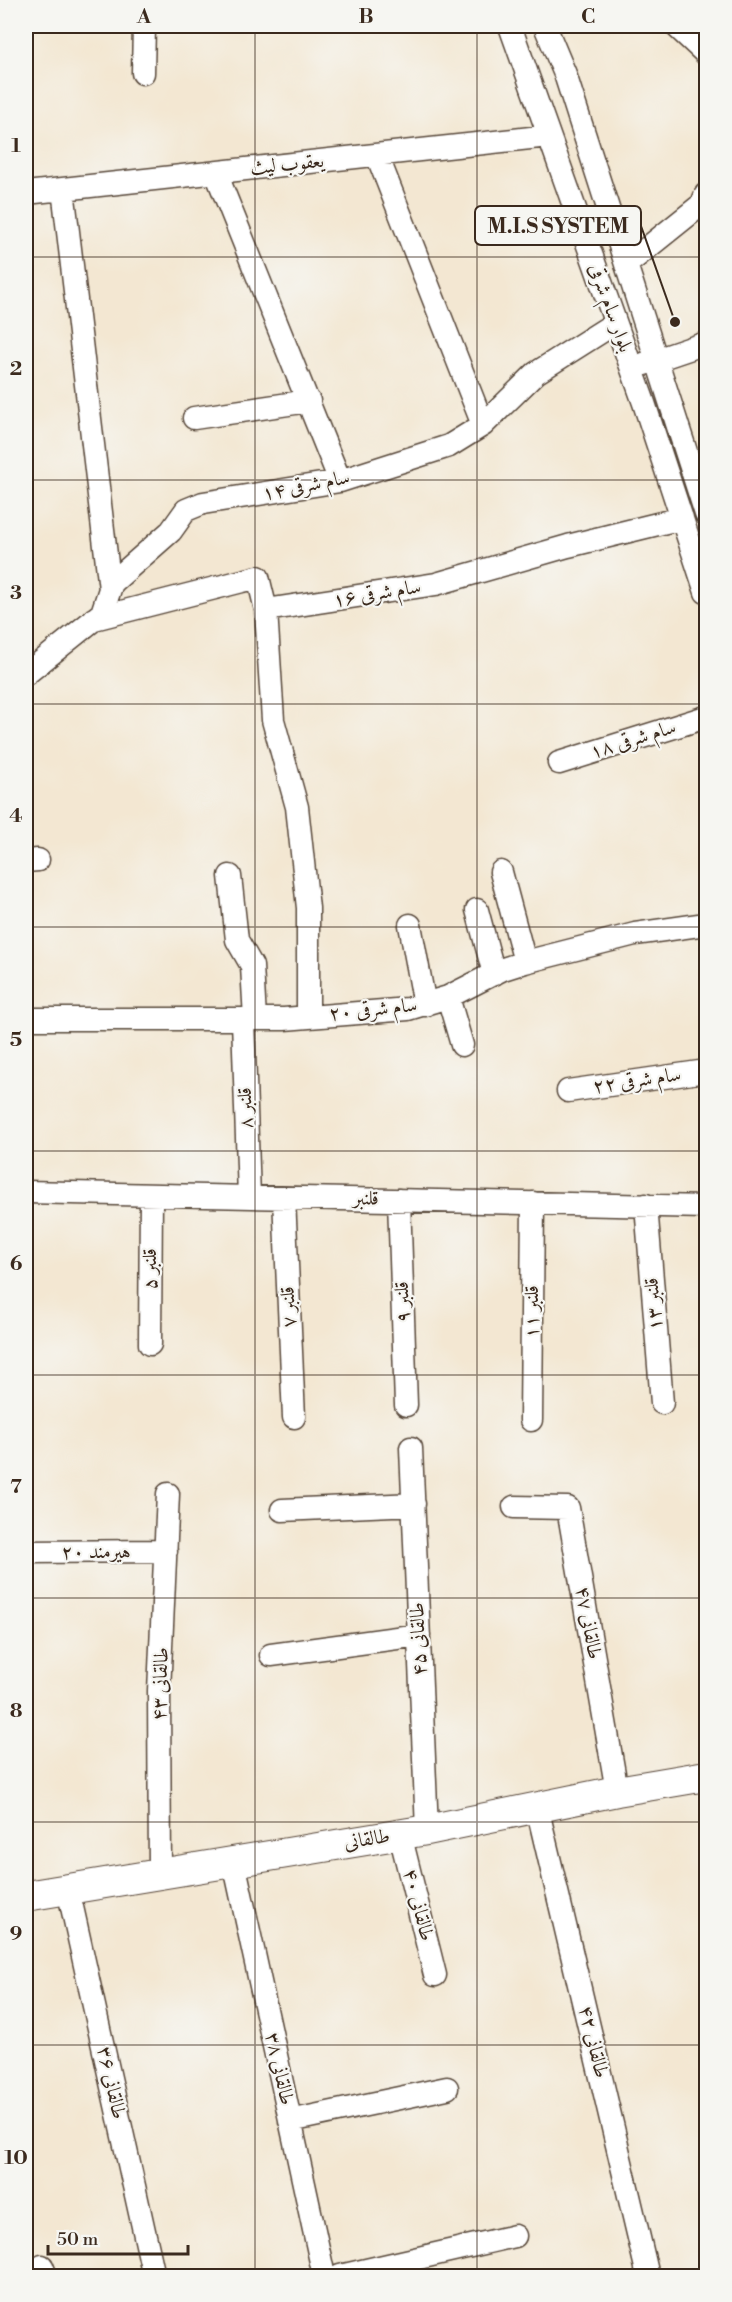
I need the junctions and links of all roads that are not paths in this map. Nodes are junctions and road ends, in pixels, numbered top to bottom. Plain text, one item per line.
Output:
1 (144, 26) edge
2 (510, 26) edge
3 (545, 26) edge
4 (676, 26) edge
5 (706, 54) edge
6 (143, 73) dead end
7 (549, 136) junction
8 (377, 155) junction
9 (216, 172) junction
10 (63, 189) junction
11 (26, 193) edge
12 (706, 194) edge
13 (626, 265) junction
14 (615, 323) junction
15 (706, 343) edge
16 (657, 360) junction
17 (631, 368) junction
18 (309, 401) junction
19 (194, 418) dead end
20 (483, 425) junction
21 (340, 481) junction
22 (706, 514) edge
23 (682, 518) junction
24 (110, 589) junction
25 (706, 592) edge
26 (266, 610) junction
27 (94, 619) junction
28 (26, 674) edge
29 (706, 717) edge
30 (559, 763) dead end
31 (501, 872) dead end
32 (230, 876) dead end
33 (477, 910) dead end
34 (706, 924) edge
35 (410, 925) dead end
36 (525, 962) junction
37 (494, 974) junction
38 (448, 997) junction
39 (425, 1005) junction
40 (308, 1017) junction
41 (26, 1019) edge
42 (249, 1020) junction
43 (462, 1045) dead end
44 (706, 1071) edge
45 (568, 1091) dead end
46 (26, 1192) edge
47 (151, 1195) junction
48 (249, 1197) junction
49 (284, 1198) junction
50 (399, 1200) junction
51 (533, 1203) junction
52 (646, 1205) junction
53 (706, 1207) edge
54 (150, 1344) dead end
55 (662, 1403) dead end
56 (406, 1405) dead end
57 (294, 1417) dead end
58 (531, 1420) dead end
59 (411, 1448) dead end
60 (168, 1494) dead end
61 (414, 1504) junction
62 (514, 1508) dead end
63 (282, 1510) dead end
64 (166, 1551) junction
65 (26, 1552) edge
66 (419, 1635) junction
67 (271, 1655) dead end
68 (706, 1776) edge
69 (617, 1791) junction
70 (537, 1807) junction
71 (414, 1832) junction
72 (234, 1862) junction
73 (160, 1874) junction
74 (68, 1889) junction
75 (26, 1896) edge
76 (435, 1976) dead end
77 (447, 2088) dead end
78 (291, 2121) junction
79 (515, 2236) dead end
80 (154, 2277) edge
81 (324, 2277) edge
82 (340, 2277) edge
83 (648, 2277) edge

1 - 6 street
2 - 7 street, بلوار سام شرقی
3 - 13 street, بلوار سام شرقی
4 - 5 street
7 - 8 street, یعقوب لیث
7 - 14 street, بلوار سام شرقی
8 - 9 street, یعقوب لیث
8 - 20 street
9 - 10 street, یعقوب لیث
9 - 18 street
10 - 11 street, یعقوب لیث
10 - 24 street
12 - 13 street
13 - 16 street, بلوار سام شرقی
14 - 17 street, بلوار سام شرقی
14 - 20 street, سام شرقی ۱۴
15 - 16 street
16 - 17 street
16 - 22 street, بلوار سام شرقی
17 - 23 street, بلوار سام شرقی
18 - 19 street
18 - 21 street
20 - 21 street, سام شرقی ۱۴
21 - 24 street, سام شرقی ۱۴
23 - 25 street, بلوار سام شرقی
23 - 26 street, سام شرقی ۱۶
24 - 27 street, سام شرقی ۱۴
26 - 27 street
26 - 40 street
27 - 28 street, سام شرقی ۱۴
29 - 30 street, سام شرقی ۱۸
31 - 36 street
32 - 42 street, قلنبر ۸
33 - 37 street
34 - 36 street, سام شرقی ۲۰
35 - 39 street
36 - 37 street, سام شرقی ۲۰
37 - 38 street, سام شرقی ۲۰
38 - 39 street, سام شرقی ۲۰
38 - 43 street
39 - 40 street, سام شرقی ۲۰
40 - 42 street, سام شرقی ۲۰
41 - 42 street, سام شرقی ۲۰
42 - 48 street, قلنبر ۸
44 - 45 street, سام شرقی ۲۲
46 - 47 street, قلنبر
47 - 48 street, قلنبر
47 - 54 street, قلنبر ۵
48 - 49 street, قلنبر
49 - 50 street, قلنبر
49 - 57 street, قلنبر ۷
50 - 51 street, قلنبر
50 - 56 street, قلنبر ۹
51 - 52 street, قلنبر
51 - 58 street, قلنبر ۱۱
52 - 53 street, قلنبر
52 - 55 street, قلنبر ۱۳
59 - 61 street, طالقانی ۴۵
60 - 64 street, طالقانی ۴۳
61 - 63 street
61 - 66 street, طالقانی ۴۵
62 - 69 street, طالقانی ۴۷
64 - 65 street, هیرمند ۲۰
64 - 73 street, طالقانی ۴۳
66 - 67 street
66 - 71 street, طالقانی ۴۵
68 - 69 main road, طالقانی
69 - 70 main road, طالقانی
70 - 71 main road, طالقانی
70 - 83 street, طالقانی ۴۲
71 - 72 main road, طالقانی
71 - 76 street, طالقانی ۴۰
72 - 73 main road, طالقانی
72 - 78 street, طالقانی ۳۸
73 - 74 main road, طالقانی
74 - 75 main road, طالقانی
74 - 80 street, طالقانی ۳۶
77 - 78 street
78 - 81 street, طالقانی ۳۸
79 - 82 street

